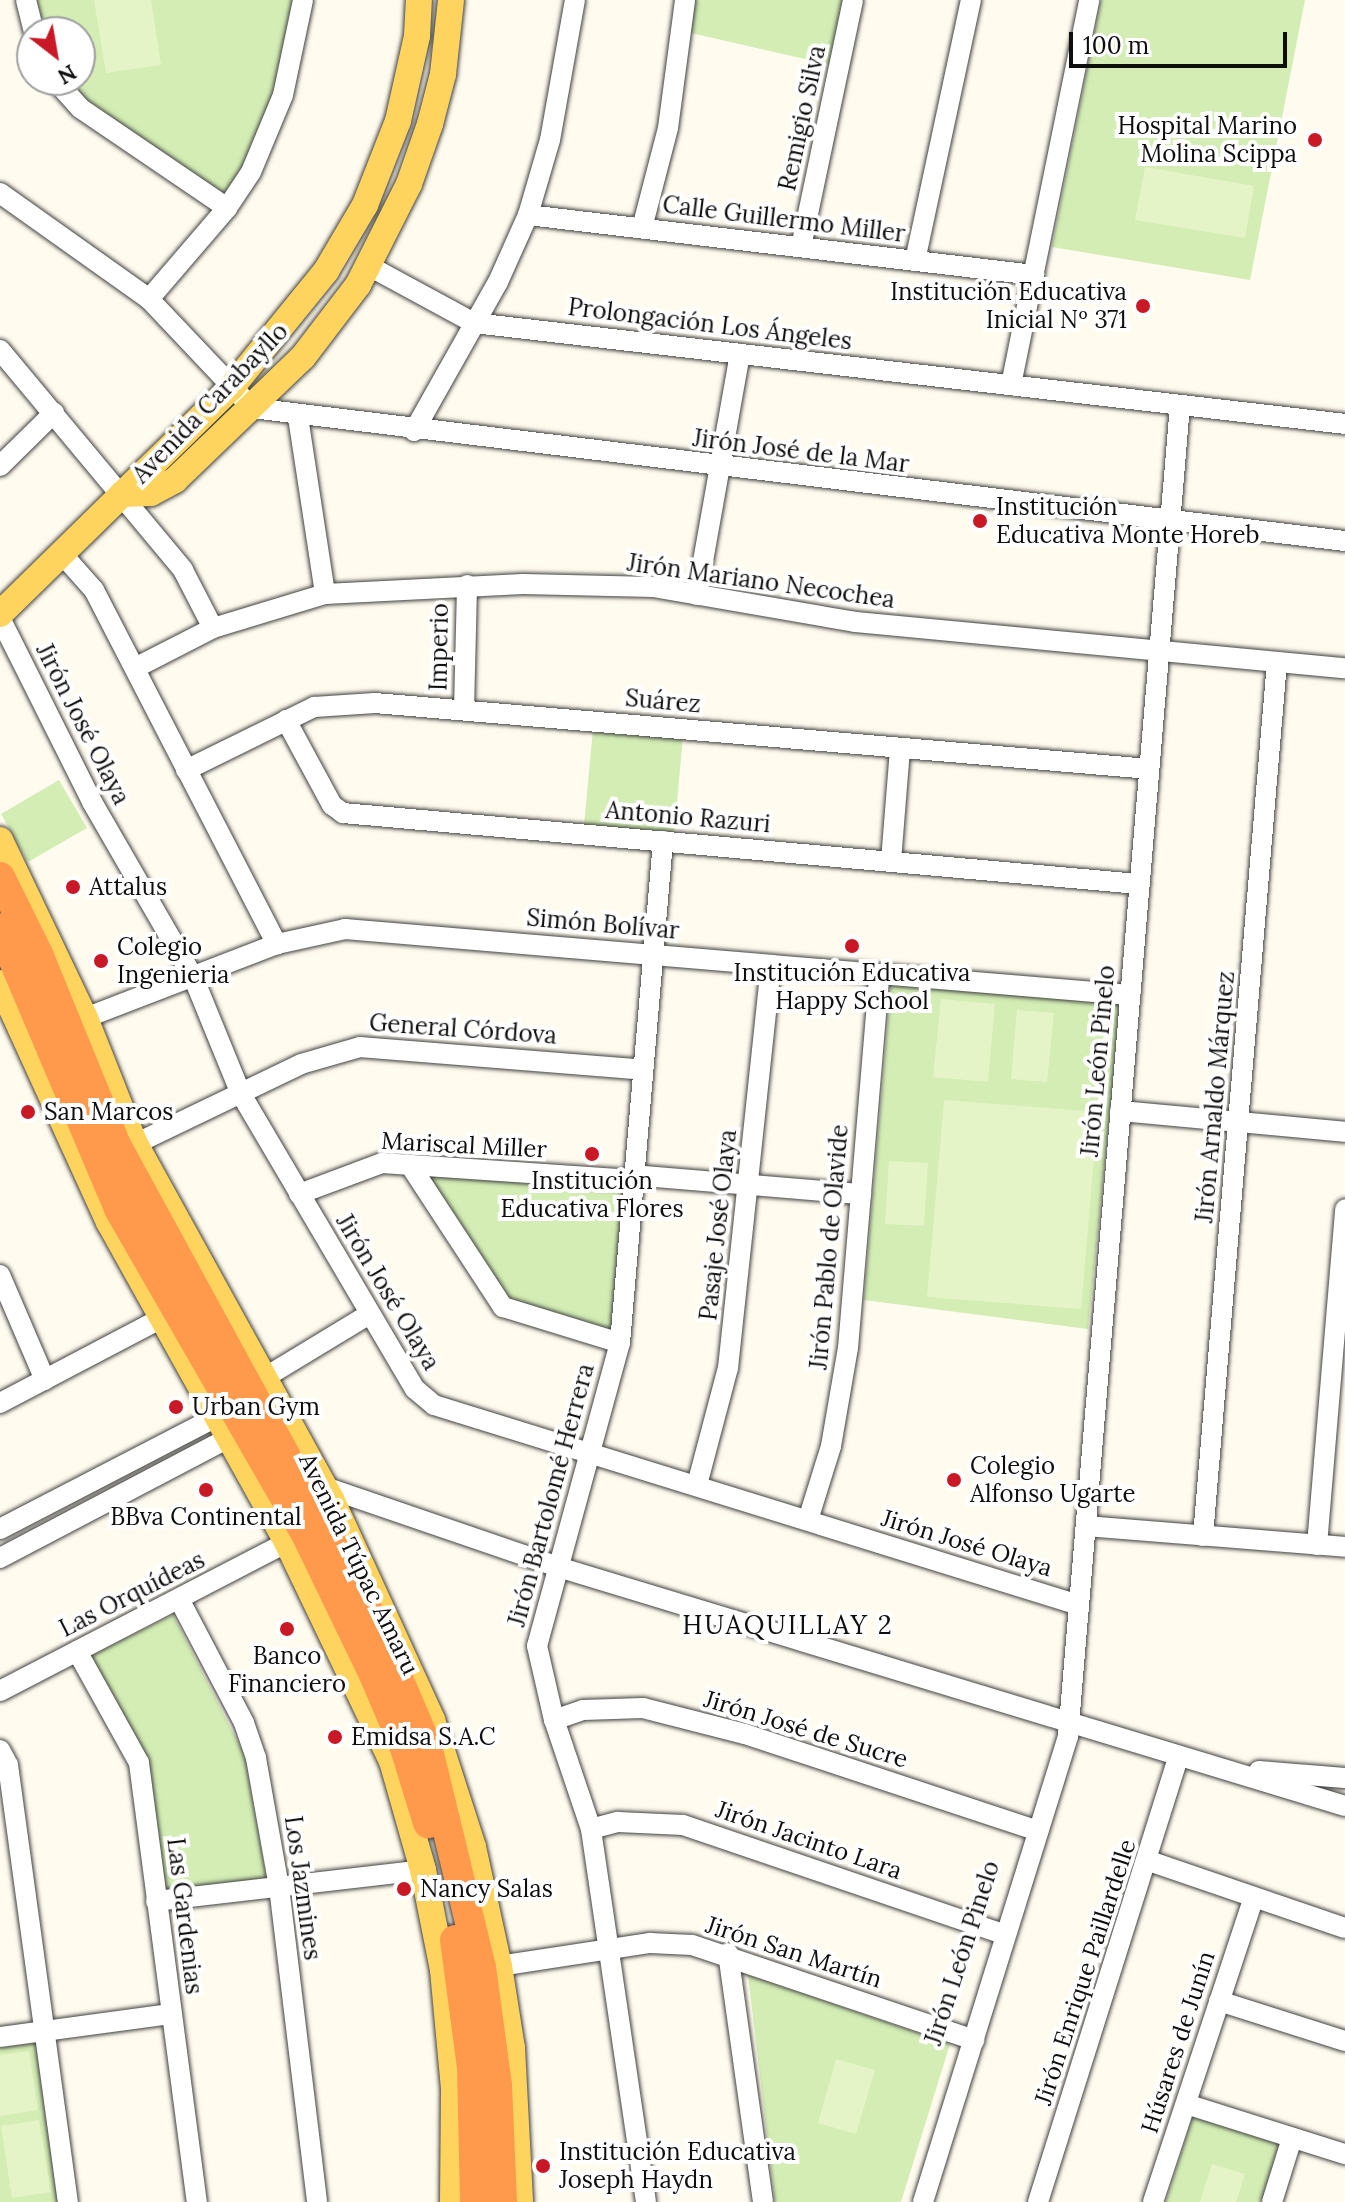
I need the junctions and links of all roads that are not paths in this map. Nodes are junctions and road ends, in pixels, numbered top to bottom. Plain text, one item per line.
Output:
1 (303, 0) edge
2 (419, 0) edge
3 (451, 0) edge
4 (575, 0) edge
5 (685, 0) edge
6 (853, 0) edge
7 (971, 0) edge
8 (1089, 0) edge
9 (69, 96) edge
10 (0, 186) edge
11 (7, 198) edge
12 (227, 208) junction
13 (528, 215) junction
14 (642, 228) junction
15 (801, 247) junction
16 (915, 261) junction
17 (369, 266) junction
18 (1034, 275) junction
19 (149, 299) junction
20 (474, 323) junction
21 (0, 350) edge
22 (740, 354) junction
23 (1011, 385) junction
24 (231, 388) junction
25 (1180, 405) junction
26 (252, 408) junction
27 (54, 413) junction
28 (298, 417) junction
29 (1345, 424) edge
30 (414, 431) junction
31 (0, 466) edge
32 (721, 467) junction
33 (122, 494) junction
34 (1170, 520) junction
35 (1345, 541) edge
36 (62, 554) junction
37 (467, 585) junction
38 (325, 594) junction
39 (697, 595) junction
40 (0, 616) edge
41 (213, 628) junction
42 (1159, 652) junction
43 (1277, 662) junction
44 (135, 668) junction
45 (1345, 668) edge
46 (464, 710) junction
47 (286, 720) junction
48 (900, 748) junction
49 (1149, 769) junction
50 (186, 770) junction
51 (0, 840) edge
52 (663, 841) junction
53 (891, 861) junction
54 (0, 877) edge
55 (1139, 884) junction
56 (0, 928) edge
57 (277, 944) junction
58 (654, 956) junction
59 (771, 966) junction
60 (879, 975) junction
61 (194, 979) junction
62 (0, 983) edge
63 (1130, 995) junction
64 (85, 1018) junction
65 (643, 1070) junction
66 (241, 1094) junction
67 (1120, 1111) junction
68 (1240, 1122) junction
69 (1345, 1132) edge
70 (135, 1144) junction
71 (410, 1165) junction
72 (633, 1178) junction
73 (749, 1184) junction
74 (299, 1194) junction
75 (861, 1194) junction
76 (1345, 1209) edge
77 (0, 1275) edge
78 (368, 1315) junction
79 (160, 1319) junction
80 (1340, 1320) edge
81 (620, 1343) junction
82 (264, 1378) junction
83 (45, 1380) junction
84 (0, 1403) edge
85 (244, 1430) junction
86 (589, 1452) junction
87 (304, 1468) junction
88 (697, 1485) junction
89 (326, 1489) junction
90 (387, 1511) junction
91 (808, 1520) junction
92 (1086, 1526) junction
93 (0, 1529) edge
94 (1203, 1536) junction
95 (287, 1542) junction
96 (1317, 1545) junction
97 (1345, 1547) edge
98 (0, 1558) edge
99 (558, 1567) junction
100 (179, 1599) junction
101 (1071, 1603) junction
102 (77, 1651) junction
103 (0, 1691) edge
104 (554, 1720) junction
105 (1069, 1722) junction
106 (0, 1750) edge
107 (1178, 1758) junction
108 (1224, 1768) junction
109 (1345, 1778) edge
110 (1345, 1806) edge
111 (591, 1829) junction
112 (1034, 1830) junction
113 (1149, 1861) junction
114 (423, 1870) junction
115 (279, 1887) junction
116 (1253, 1899) junction
117 (156, 1901) junction
118 (1345, 1928) edge
119 (1001, 1934) junction
120 (611, 1950) junction
121 (728, 1953) junction
122 (499, 1966) junction
123 (1219, 2001) junction
124 (171, 2014) junction
125 (44, 2031) junction
126 (0, 2037) edge
127 (968, 2038) junction
128 (1345, 2041) edge
129 (1186, 2104) junction
130 (1292, 2138) junction
131 (1345, 2154) edge
132 (68, 2202) edge
133 (197, 2202) edge
134 (317, 2202) edge
135 (453, 2202) edge
136 (475, 2202) edge
137 (502, 2202) edge
138 (520, 2202) edge
139 (646, 2202) edge
140 (763, 2202) edge
141 (911, 2202) edge
142 (923, 2202) edge
143 (1038, 2202) edge
144 (1153, 2202) edge
145 (1272, 2202) edge

1 - 12 street
2 - 24 main road, Avenida Carabayllo
3 - 17 main road, Avenida Carabayllo
4 - 13 street
5 - 14 street
6 - 15 street, Remigio Silva
7 - 16 street
8 - 18 street
9 - 12 street
10 - 11 street
11 - 19 street
12 - 19 street
13 - 14 street, Calle Guillermo Miller
13 - 20 street
14 - 15 street, Calle Guillermo Miller
15 - 16 street, Calle Guillermo Miller
16 - 18 street, Calle Guillermo Miller
17 - 20 street, Prolongación Los Ángeles
17 - 26 main road, Avenida Carabayllo
18 - 23 street
19 - 24 street
20 - 22 street, Prolongación Los Ángeles
20 - 30 street
21 - 27 street
22 - 23 street, Prolongación Los Ángeles
22 - 32 street
23 - 25 street, Prolongación Los Ángeles
24 - 26 street
24 - 33 main road, Avenida Carabayllo
25 - 29 street, Prolongación Los Ángeles
25 - 34 street, Jirón León Pinelo
26 - 28 street, Jirón José de la Mar
26 - 33 main road, Avenida Carabayllo
27 - 31 street
27 - 33 street
28 - 30 street, Jirón José de la Mar
28 - 38 street
30 - 32 street, Jirón José de la Mar
32 - 34 street, Jirón José de la Mar
32 - 39 street
33 - 36 main road
33 - 41 street
34 - 35 street, Jirón José de la Mar
34 - 42 street, Jirón León Pinelo
36 - 40 main road
36 - 44 street
37 - 38 street, Jirón Mariano Necochea
37 - 39 street, Jirón Mariano Necochea
37 - 46 street, Imperio
38 - 41 street, Jirón Mariano Necochea
39 - 42 street, Jirón Mariano Necochea
40 - 61 street, Jirón José Olaya
41 - 44 street, Jirón Mariano Necochea
42 - 43 street, Jirón Mariano Necochea
42 - 49 street, Jirón León Pinelo
43 - 45 street, Jirón Mariano Necochea
43 - 68 street, Jirón Arnaldo Márquez
44 - 50 street
46 - 47 street, Suárez
46 - 48 street, Suárez
47 - 50 street, Suárez
47 - 52 street, Antonio Razuri
48 - 49 street, Suárez
48 - 53 street
49 - 55 street, Jirón León Pinelo
50 - 57 street
51 - 64 main road, Avenida Túpac Amaru
52 - 53 street, Antonio Razuri
52 - 58 street, Jirón Bartolomé Herrera
53 - 55 street, Antonio Razuri
54 - 85 highway, Avenida Túpac Amaru
55 - 63 street, Jirón León Pinelo
56 - 85 highway, Avenida Túpac Amaru
57 - 58 street, Simón Bolívar
57 - 61 street, Simón Bolívar
58 - 59 street, Simón Bolívar
58 - 65 street, Jirón Bartolomé Herrera
59 - 60 street, Simón Bolívar
59 - 73 street, Pasaje José Olaya
60 - 63 street, Simón Bolívar
60 - 75 street, Jirón Pablo de Olavide
61 - 64 street, Simón Bolívar
61 - 66 street, Jirón José Olaya
62 - 79 main road, Avenida Túpac Amaru
63 - 67 street, Jirón León Pinelo
64 - 70 main road, Avenida Túpac Amaru
65 - 66 street, General Córdova
65 - 72 street, Jirón Bartolomé Herrera
66 - 70 street, General Córdova
66 - 74 street, Jirón José Olaya
67 - 68 street
67 - 92 street, Jirón León Pinelo
68 - 69 street
68 - 94 street, Jirón Arnaldo Márquez
70 - 82 main road, Avenida Túpac Amaru
71 - 72 street, Mariscal Miller
71 - 74 street, Mariscal Miller
71 - 81 street
72 - 73 street, Mariscal Miller
72 - 81 street, Jirón Bartolomé Herrera
73 - 75 street, Mariscal Miller
73 - 88 street, Pasaje José Olaya
74 - 78 street, Jirón José Olaya
75 - 91 street, Jirón Pablo de Olavide
76 - 80 street
77 - 83 street
78 - 82 street
78 - 86 street, Jirón José Olaya
79 - 83 street
79 - 85 main road, Avenida Túpac Amaru
80 - 96 street
81 - 86 street, Jirón Bartolomé Herrera
82 - 87 main road, Avenida Túpac Amaru
83 - 84 street
85 - 87 highway, Avenida Túpac Amaru
85 - 93 street
85 - 95 main road, Avenida Túpac Amaru
85 - 98 street
85 - 136 highway, Avenida Túpac Amaru
86 - 88 street, Jirón José Olaya
86 - 99 street, Jirón Bartolomé Herrera
87 - 89 main road, Avenida Túpac Amaru
87 - 90 street
87 - 137 highway, Avenida Túpac Amaru
88 - 91 street, Jirón José Olaya
89 - 90 street
89 - 122 main road, Avenida Túpac Amaru
90 - 99 street
91 - 101 street, Jirón José Olaya
92 - 94 street
92 - 101 street, Jirón León Pinelo
94 - 96 street
95 - 100 street, Las Orquídeas
95 - 114 main road, Avenida Túpac Amaru
96 - 97 street
99 - 104 street, Jirón Bartolomé Herrera
99 - 105 street
100 - 102 street, Las Orquídeas
100 - 115 street, Los Jazmines
101 - 105 street, Jirón León Pinelo
102 - 103 street, Las Orquídeas
102 - 117 street, Las Gardenias
104 - 111 street, Jirón Bartolomé Herrera
104 - 112 street, Jirón José de Sucre
105 - 107 street
105 - 112 street, Jirón León Pinelo
106 - 125 street
107 - 108 street
107 - 113 street, Jirón Enrique Paillardelle
108 - 109 street
108 - 110 street
111 - 119 street, Jirón Jacinto Lara
111 - 120 street, Jirón Bartolomé Herrera
112 - 119 street, Jirón León Pinelo
113 - 116 street
113 - 143 street, Jirón Enrique Paillardelle
114 - 115 street
114 - 135 main road, Avenida Túpac Amaru
115 - 117 street
115 - 134 street, Los Jazmines
116 - 118 street
116 - 123 street, Húsares de Junín
117 - 124 street, Las Gardenias
119 - 127 street, Jirón León Pinelo
120 - 121 street, Jirón San Martín
120 - 122 street, Jirón San Martín
120 - 139 street, Jirón Bartolomé Herrera
121 - 127 street, Jirón San Martín
121 - 140 street
122 - 138 main road, Avenida Túpac Amaru
123 - 128 street
123 - 129 street, Húsares de Junín
124 - 125 street
124 - 133 street, Las Gardenias
125 - 126 street
125 - 132 street
127 - 141 street, Jirón León Pinelo
127 - 142 street, Jirón León Pinelo
129 - 130 street
129 - 144 street, Húsares de Junín
130 - 131 street
130 - 145 street

